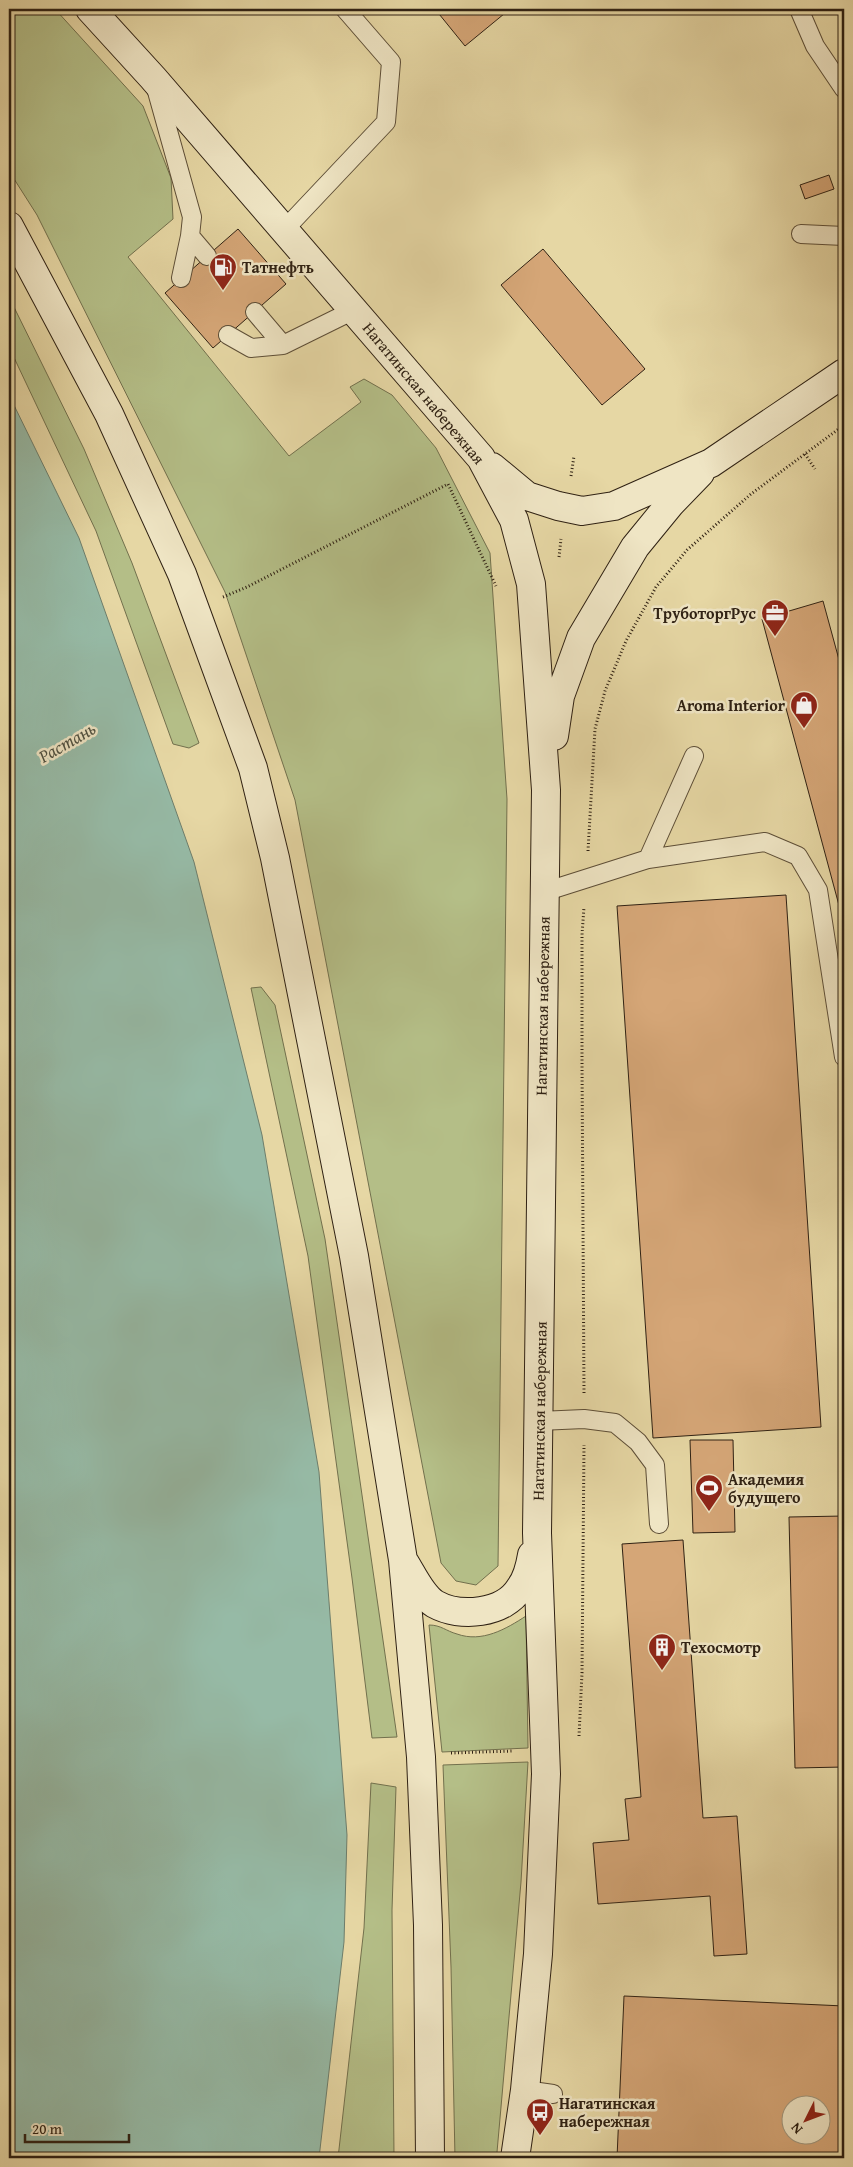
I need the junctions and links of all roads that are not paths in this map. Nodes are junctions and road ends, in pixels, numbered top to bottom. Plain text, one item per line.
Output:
1 (90, 9) edge
2 (345, 9) edge
3 (799, 9) edge
4 (153, 78) junction
5 (844, 88) edge
6 (9, 226) edge
7 (284, 230) junction
8 (801, 234) dead end
9 (190, 236) junction
10 (844, 236) edge
11 (207, 256) dead end
12 (181, 278) dead end
13 (354, 310) junction
14 (255, 312) dead end
15 (228, 335) dead end
16 (283, 344) junction
17 (844, 373) edge
18 (481, 458) junction
19 (711, 463) junction
20 (694, 756) dead end
21 (546, 790) junction
22 (648, 859) junction
23 (544, 892) junction
24 (844, 1057) edge
25 (539, 1420) junction
26 (659, 1524) dead end
27 (537, 1533) junction
28 (404, 1560) junction
29 (525, 2090) junction
30 (552, 2094) dead end
31 (430, 2158) edge
32 (515, 2158) edge

1 - 4 main road, Нагатинская набережная
2 - 7 lane
3 - 5 lane
4 - 7 main road, Нагатинская набережная
4 - 9 lane
6 - 28 main road
7 - 13 main road, Нагатинская набережная
8 - 10 lane
9 - 11 lane
9 - 12 lane
13 - 16 lane
13 - 18 main road, Нагатинская набережная
14 - 16 lane
15 - 16 lane
17 - 19 main road
18 - 19 main road
18 - 21 main road, Нагатинская набережная
19 - 21 main road
20 - 22 lane
21 - 23 main road, Нагатинская набережная
22 - 23 lane
22 - 24 lane
23 - 25 main road, Нагатинская набережная
25 - 26 lane
25 - 27 main road, Нагатинская набережная
27 - 28 main road
27 - 29 main road, Нагатинская набережная
28 - 31 main road
29 - 30 lane
29 - 32 main road, Нагатинская набережная

